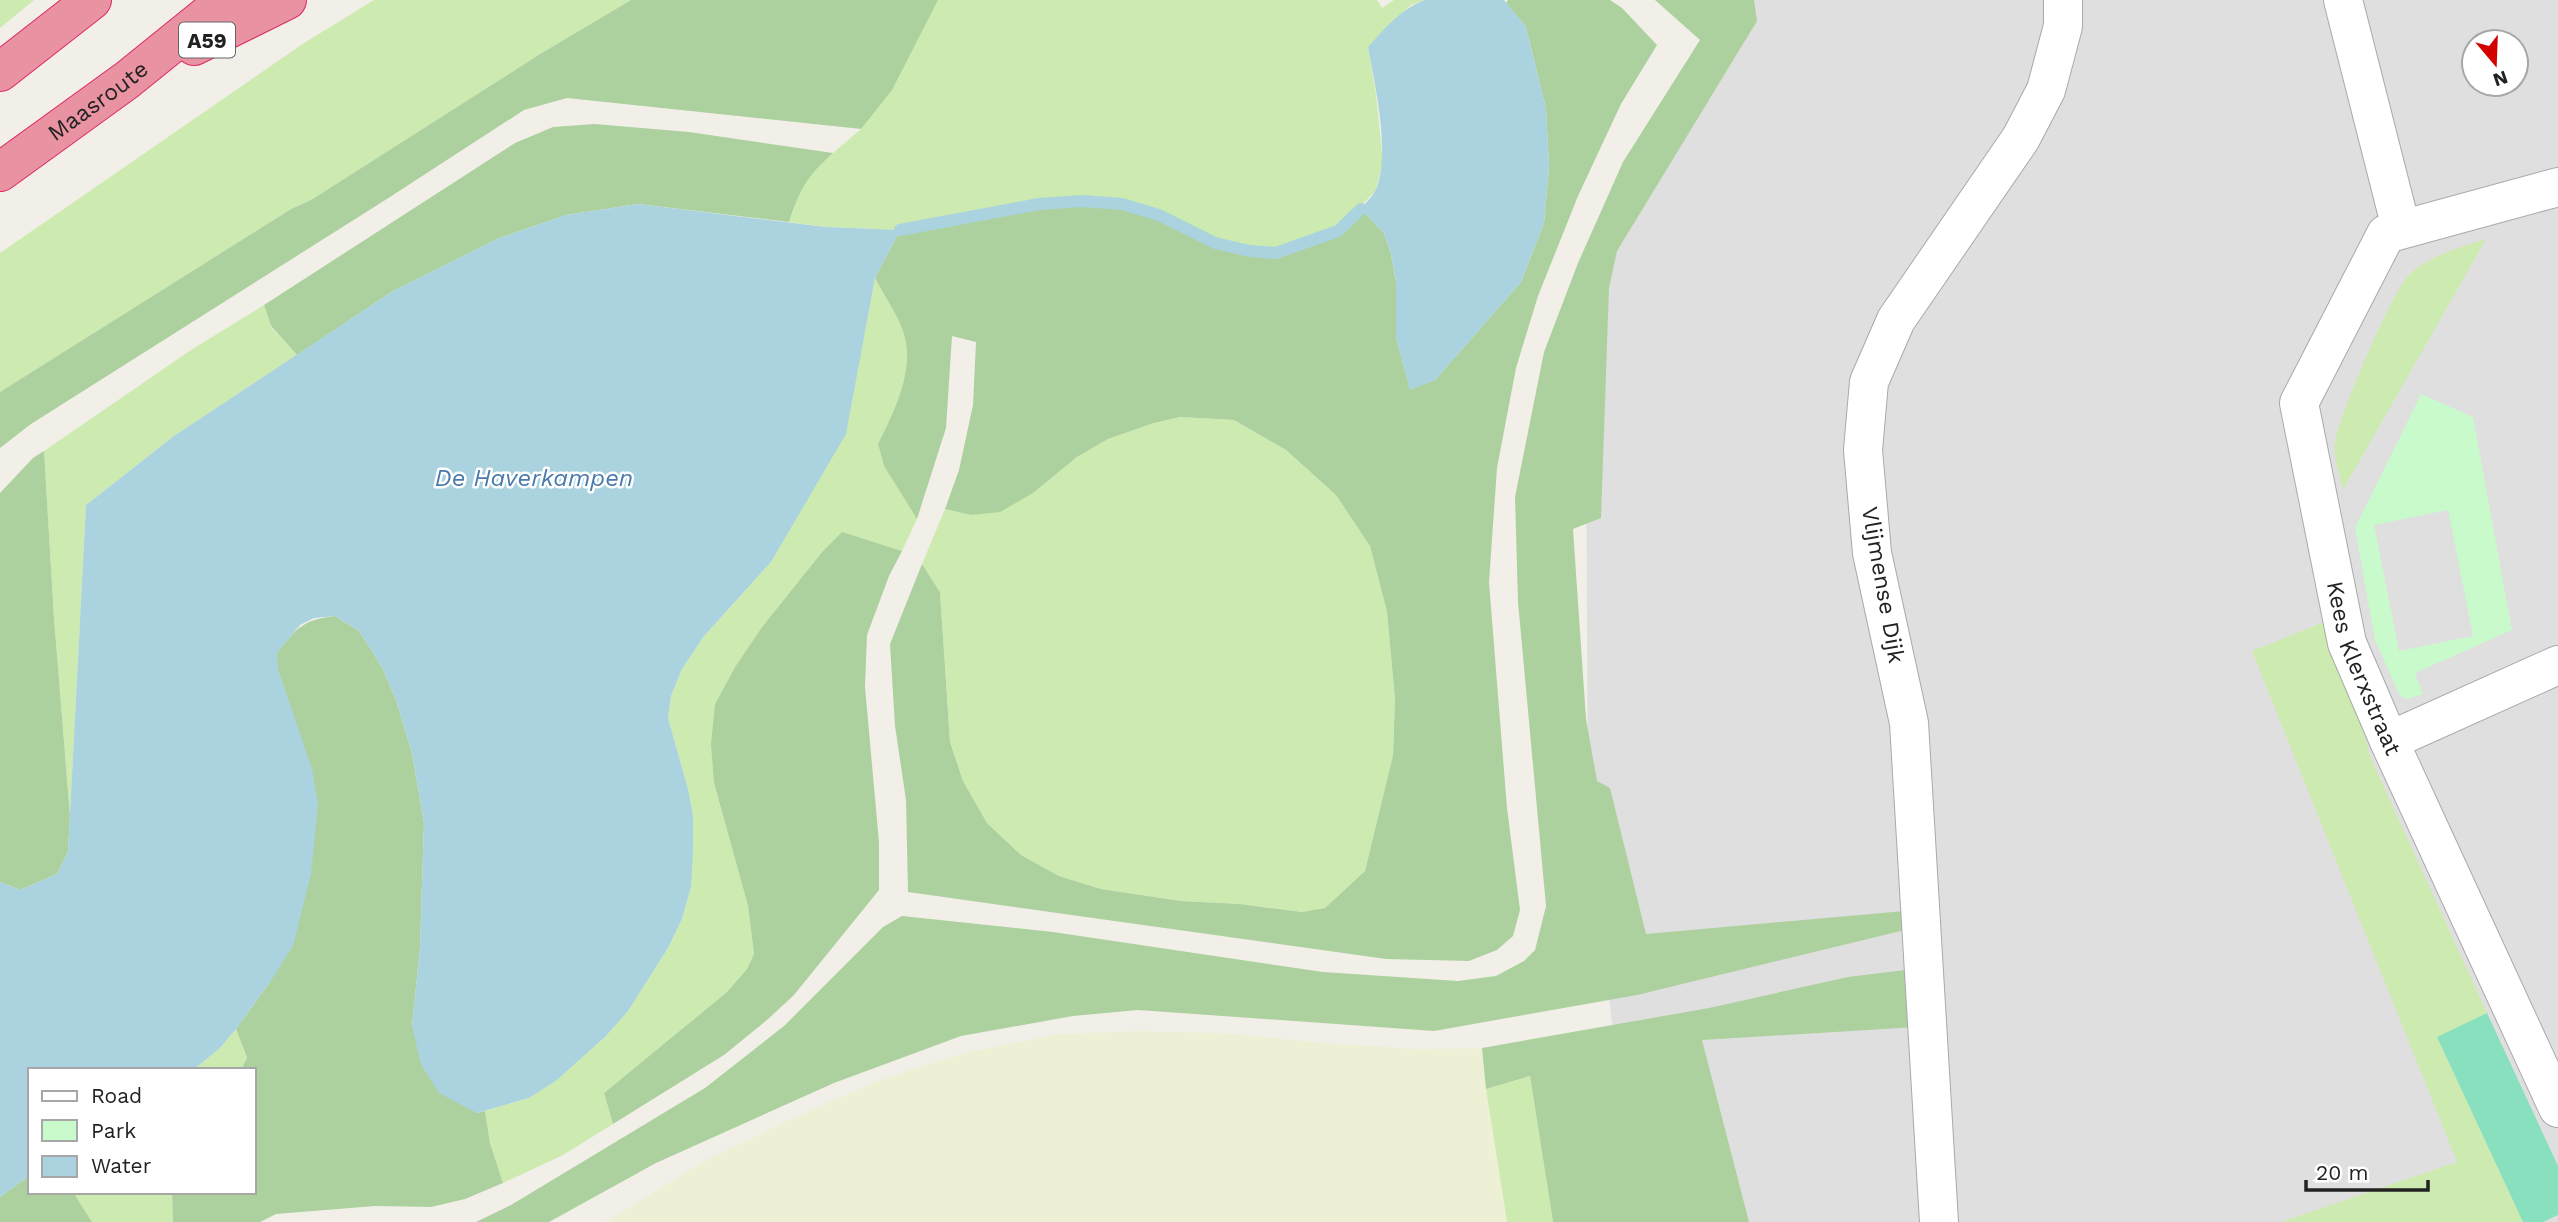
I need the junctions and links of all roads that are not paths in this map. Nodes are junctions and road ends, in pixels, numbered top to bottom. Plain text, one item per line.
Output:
1 (92, 0) edge
2 (226, 0) edge
3 (287, 0) edge
4 (2063, 0) edge
5 (2343, 0) edge
6 (0, 72) edge
7 (127, 80) junction
8 (0, 172) edge
9 (2558, 187) edge
10 (2402, 228) junction
11 (2558, 665) edge
12 (2389, 741) junction
13 (2558, 1108) edge
14 (1938, 1222) edge

1 - 6 highway
2 - 7 highway, Maasroute / A59
3 - 7 highway, A59
4 - 14 street, Vlijmense Dijk
5 - 10 street
7 - 8 highway, Maasroute / A59
9 - 10 street
10 - 12 street, Kees Klerxstraat
11 - 12 street
12 - 13 street, Kees Klerxstraat

